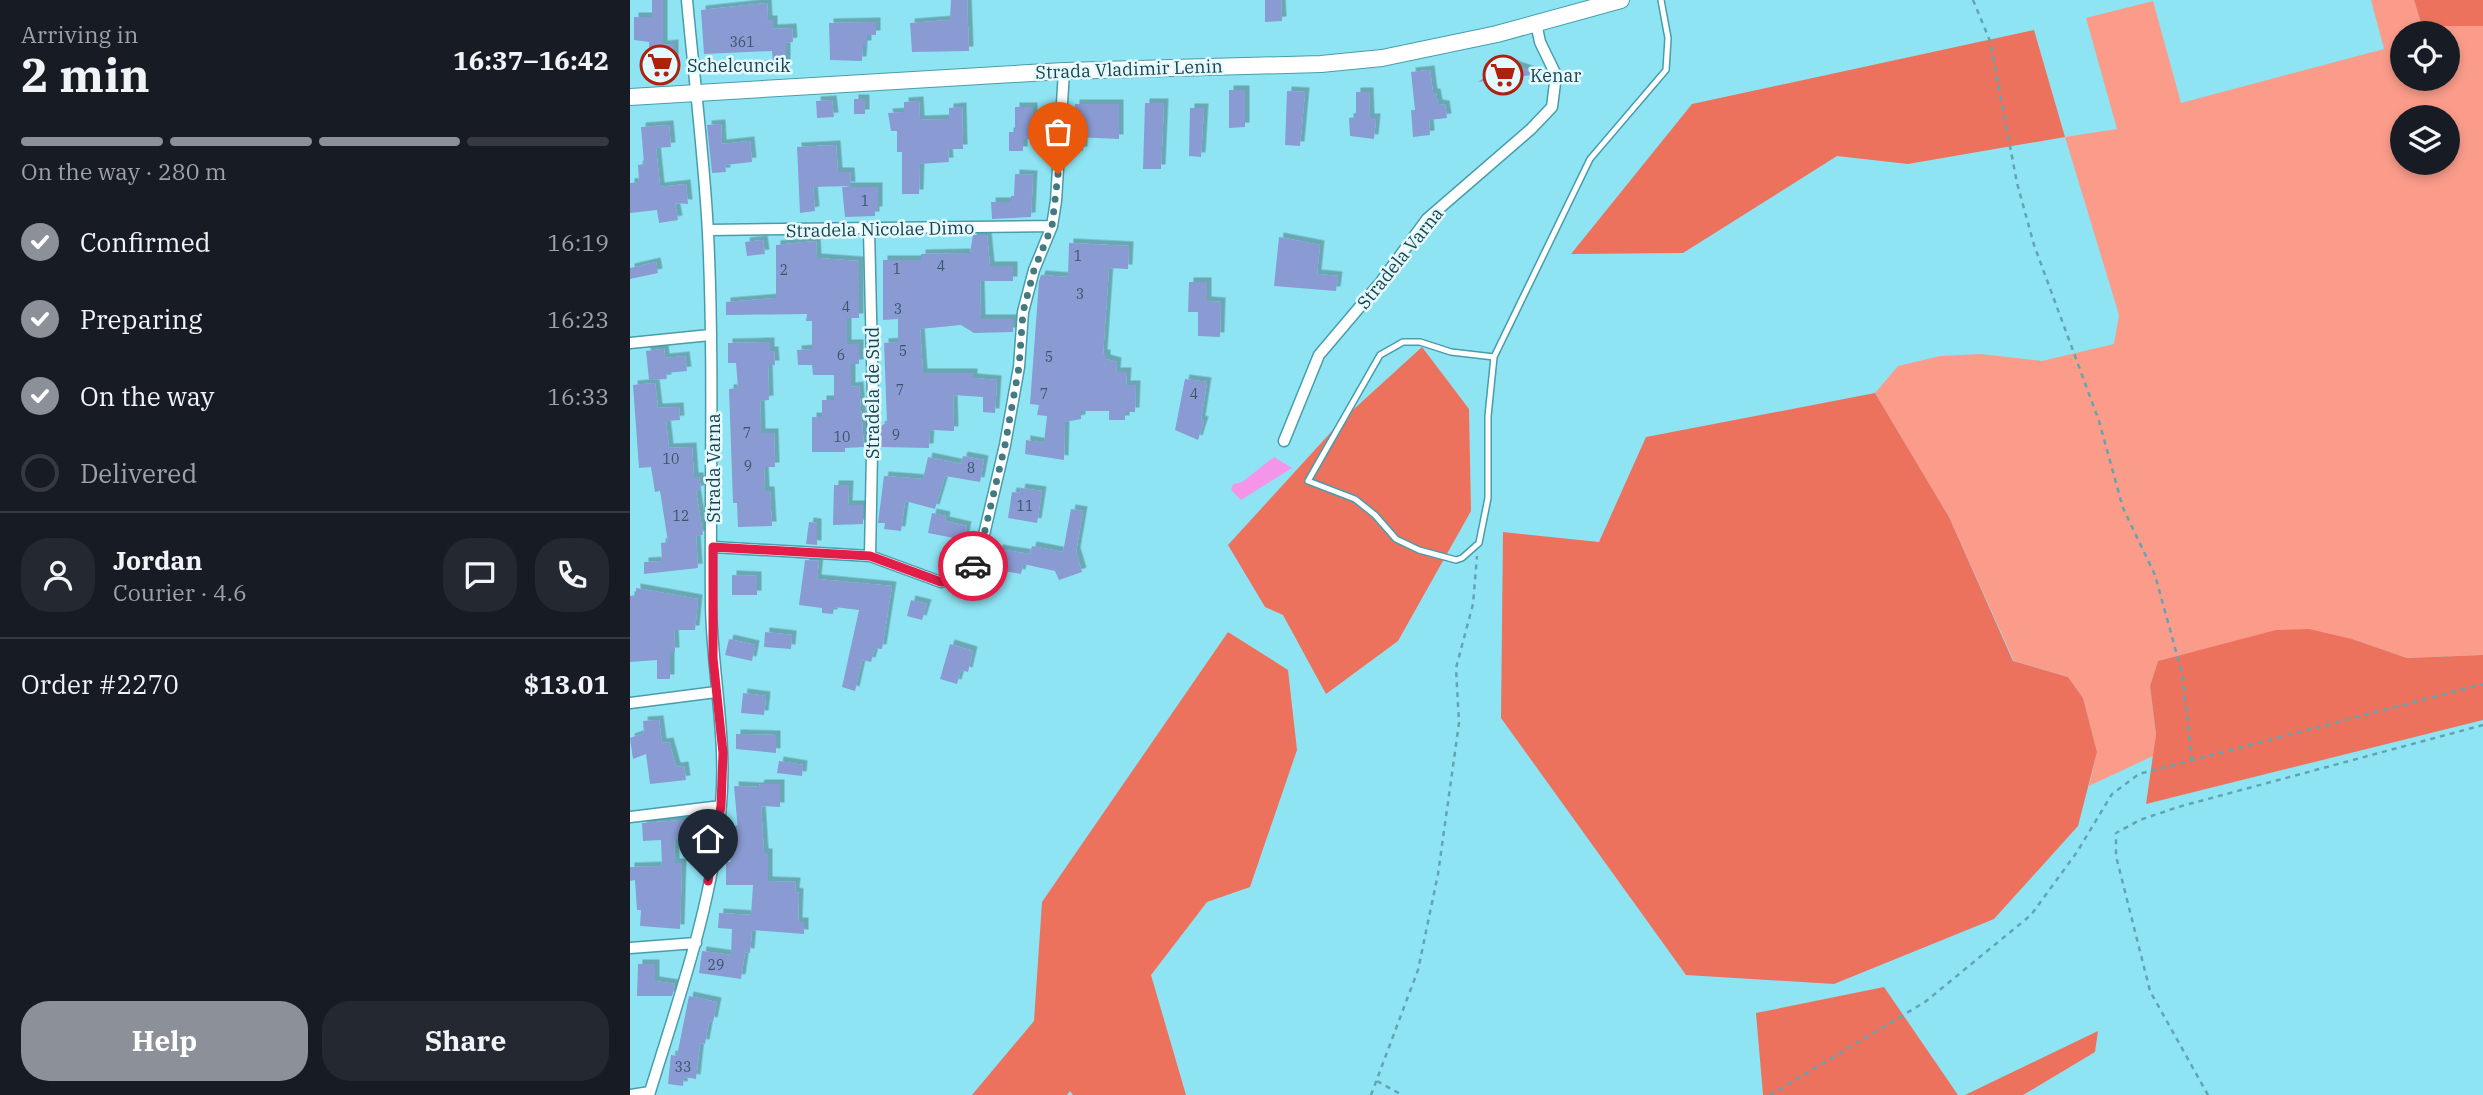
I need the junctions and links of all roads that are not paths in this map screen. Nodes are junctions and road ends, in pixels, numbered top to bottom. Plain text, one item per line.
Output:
1 (687, 0) edge
2 (1621, 0) edge
3 (1661, 0) edge
4 (1536, 23) junction
5 (1063, 71) junction
6 (695, 90) junction
7 (630, 97) edge
8 (1052, 226) junction
9 (708, 230) junction
10 (869, 230) junction
11 (710, 335) junction
12 (630, 343) edge
13 (1494, 357) junction
14 (1284, 441) dead end
15 (713, 547) junction
16 (870, 556) junction
17 (716, 692) junction
18 (630, 704) edge
19 (721, 806) junction
20 (630, 817) edge
21 (696, 943) junction
22 (630, 948) edge
23 (650, 1094) edge
24 (630, 1095) edge

1 - 6 street, Strada Varna
2 - 4 main road, Strada Vladimir Lenin
3 - 13 lane
4 - 5 main road, Strada Vladimir Lenin
4 - 14 street, Stradela Varna
5 - 6 main road, Strada Vladimir Lenin
5 - 8 street
6 - 7 main road, Strada Vladimir Lenin
6 - 9 street, Strada Varna
8 - 10 street, Stradela Nicolae Dimo
8 - 16 street
9 - 10 street, Stradela Nicolae Dimo
9 - 11 street, Strada Varna
10 - 16 street, Stradela de Sud
11 - 12 street
11 - 15 street, Strada Varna
13 - 13 lane
15 - 16 street
15 - 17 street, Strada Varna
17 - 18 street
17 - 19 street, Strada Varna
19 - 20 street
19 - 21 street, Strada Varna
21 - 22 street
21 - 23 street, Strada Varna
23 - 24 street

